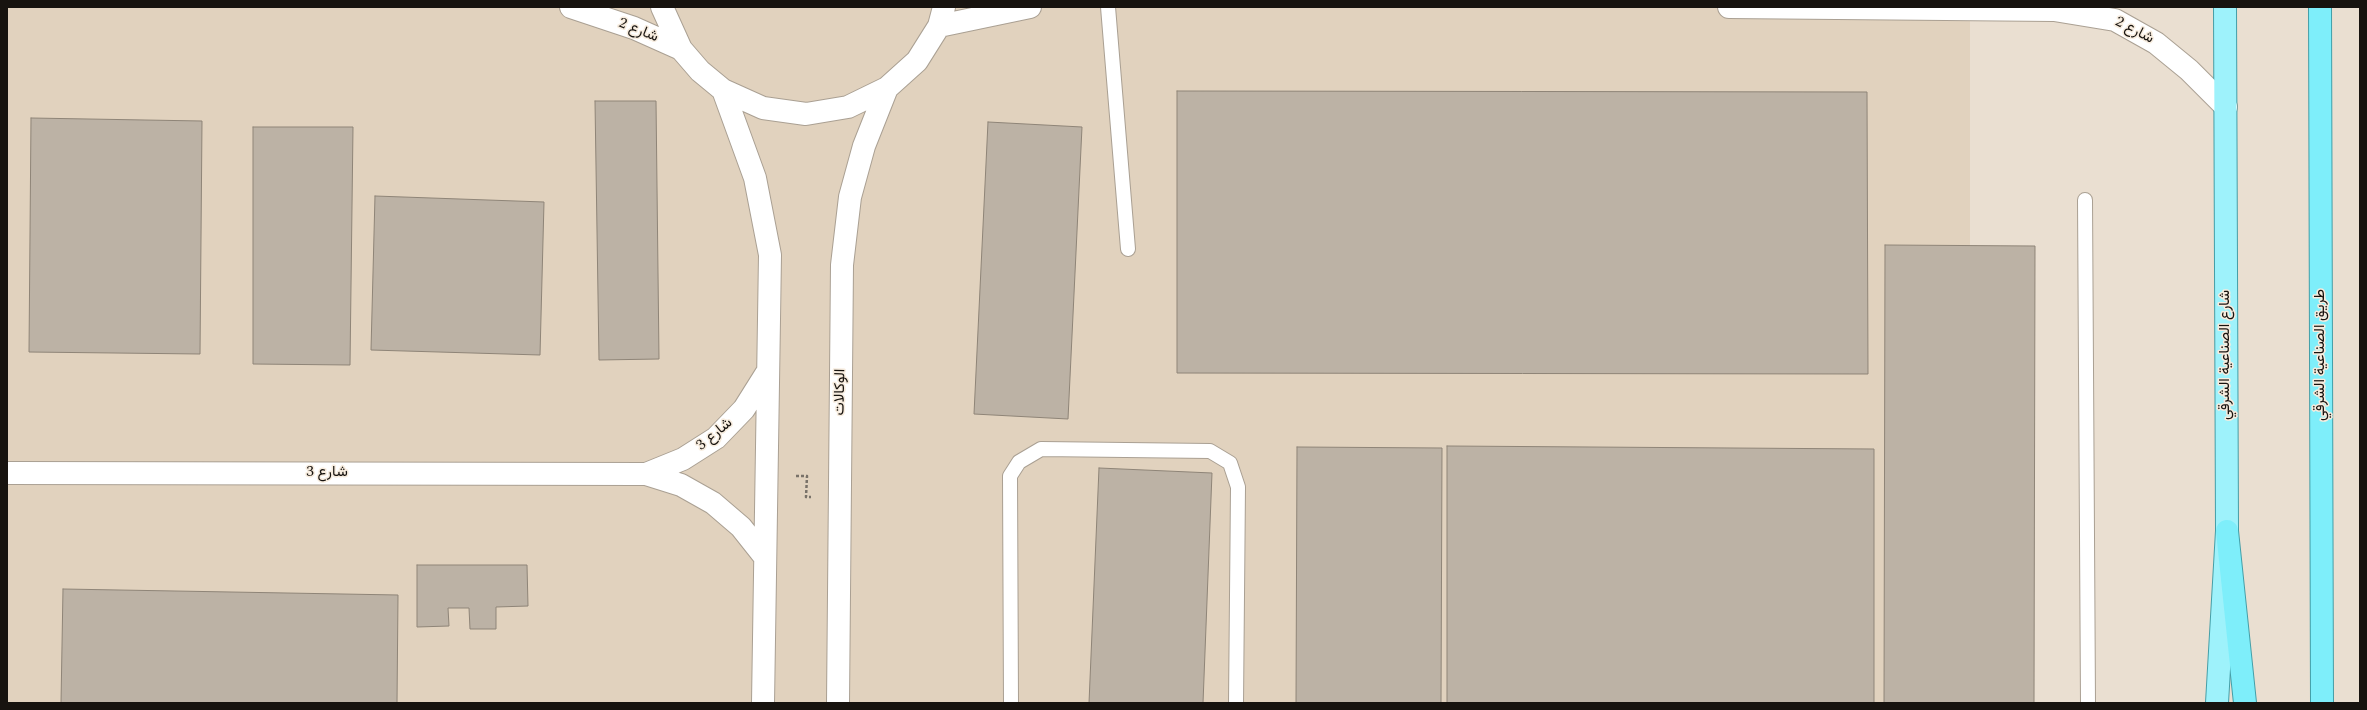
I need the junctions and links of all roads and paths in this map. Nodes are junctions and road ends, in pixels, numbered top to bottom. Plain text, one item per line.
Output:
1 (571, 7) edge
2 (662, 7) edge
3 (1030, 7) edge
4 (1108, 7) edge
5 (1729, 7) edge
6 (2225, 7) edge
7 (2320, 7) edge
8 (941, 16) edge
9 (681, 49) junction
10 (887, 88) junction
11 (723, 90) junction
12 (2226, 107) junction
13 (2085, 200) dead end
14 (1128, 249) dead end
15 (766, 374) junction
16 (7, 473) edge
17 (646, 474) junction
18 (765, 474) junction
19 (840, 499) junction
20 (2227, 531) junction
21 (764, 556) junction
22 (763, 703) edge
23 (838, 703) edge
24 (1011, 703) edge
25 (1236, 703) edge
26 (2088, 703) edge
27 (2217, 703) edge
28 (2245, 703) edge
29 (2322, 703) edge

1 - 9 street, شارع 2
2 - 9 street
3 - 8 street
4 - 14 lane
5 - 12 street, شارع 2
6 - 12 main road, شارع الصناعية الشرقي
7 - 29 highway, طريق الصناعية الشرقي
8 - 10 street
9 - 11 street
10 - 11 street
10 - 19 street, الوكالات
11 - 15 street
12 - 20 main road, شارع الصناعية الشرقي
13 - 26 lane
15 - 17 street, شارع 3
15 - 18 street
16 - 17 street, شارع 3
17 - 21 street, شارع 3
18 - 19 path
18 - 21 street
19 - 23 street, الوكالات
20 - 27 main road, شارع الصناعية الشرقي
20 - 28 highway
21 - 22 street
24 - 25 lane

